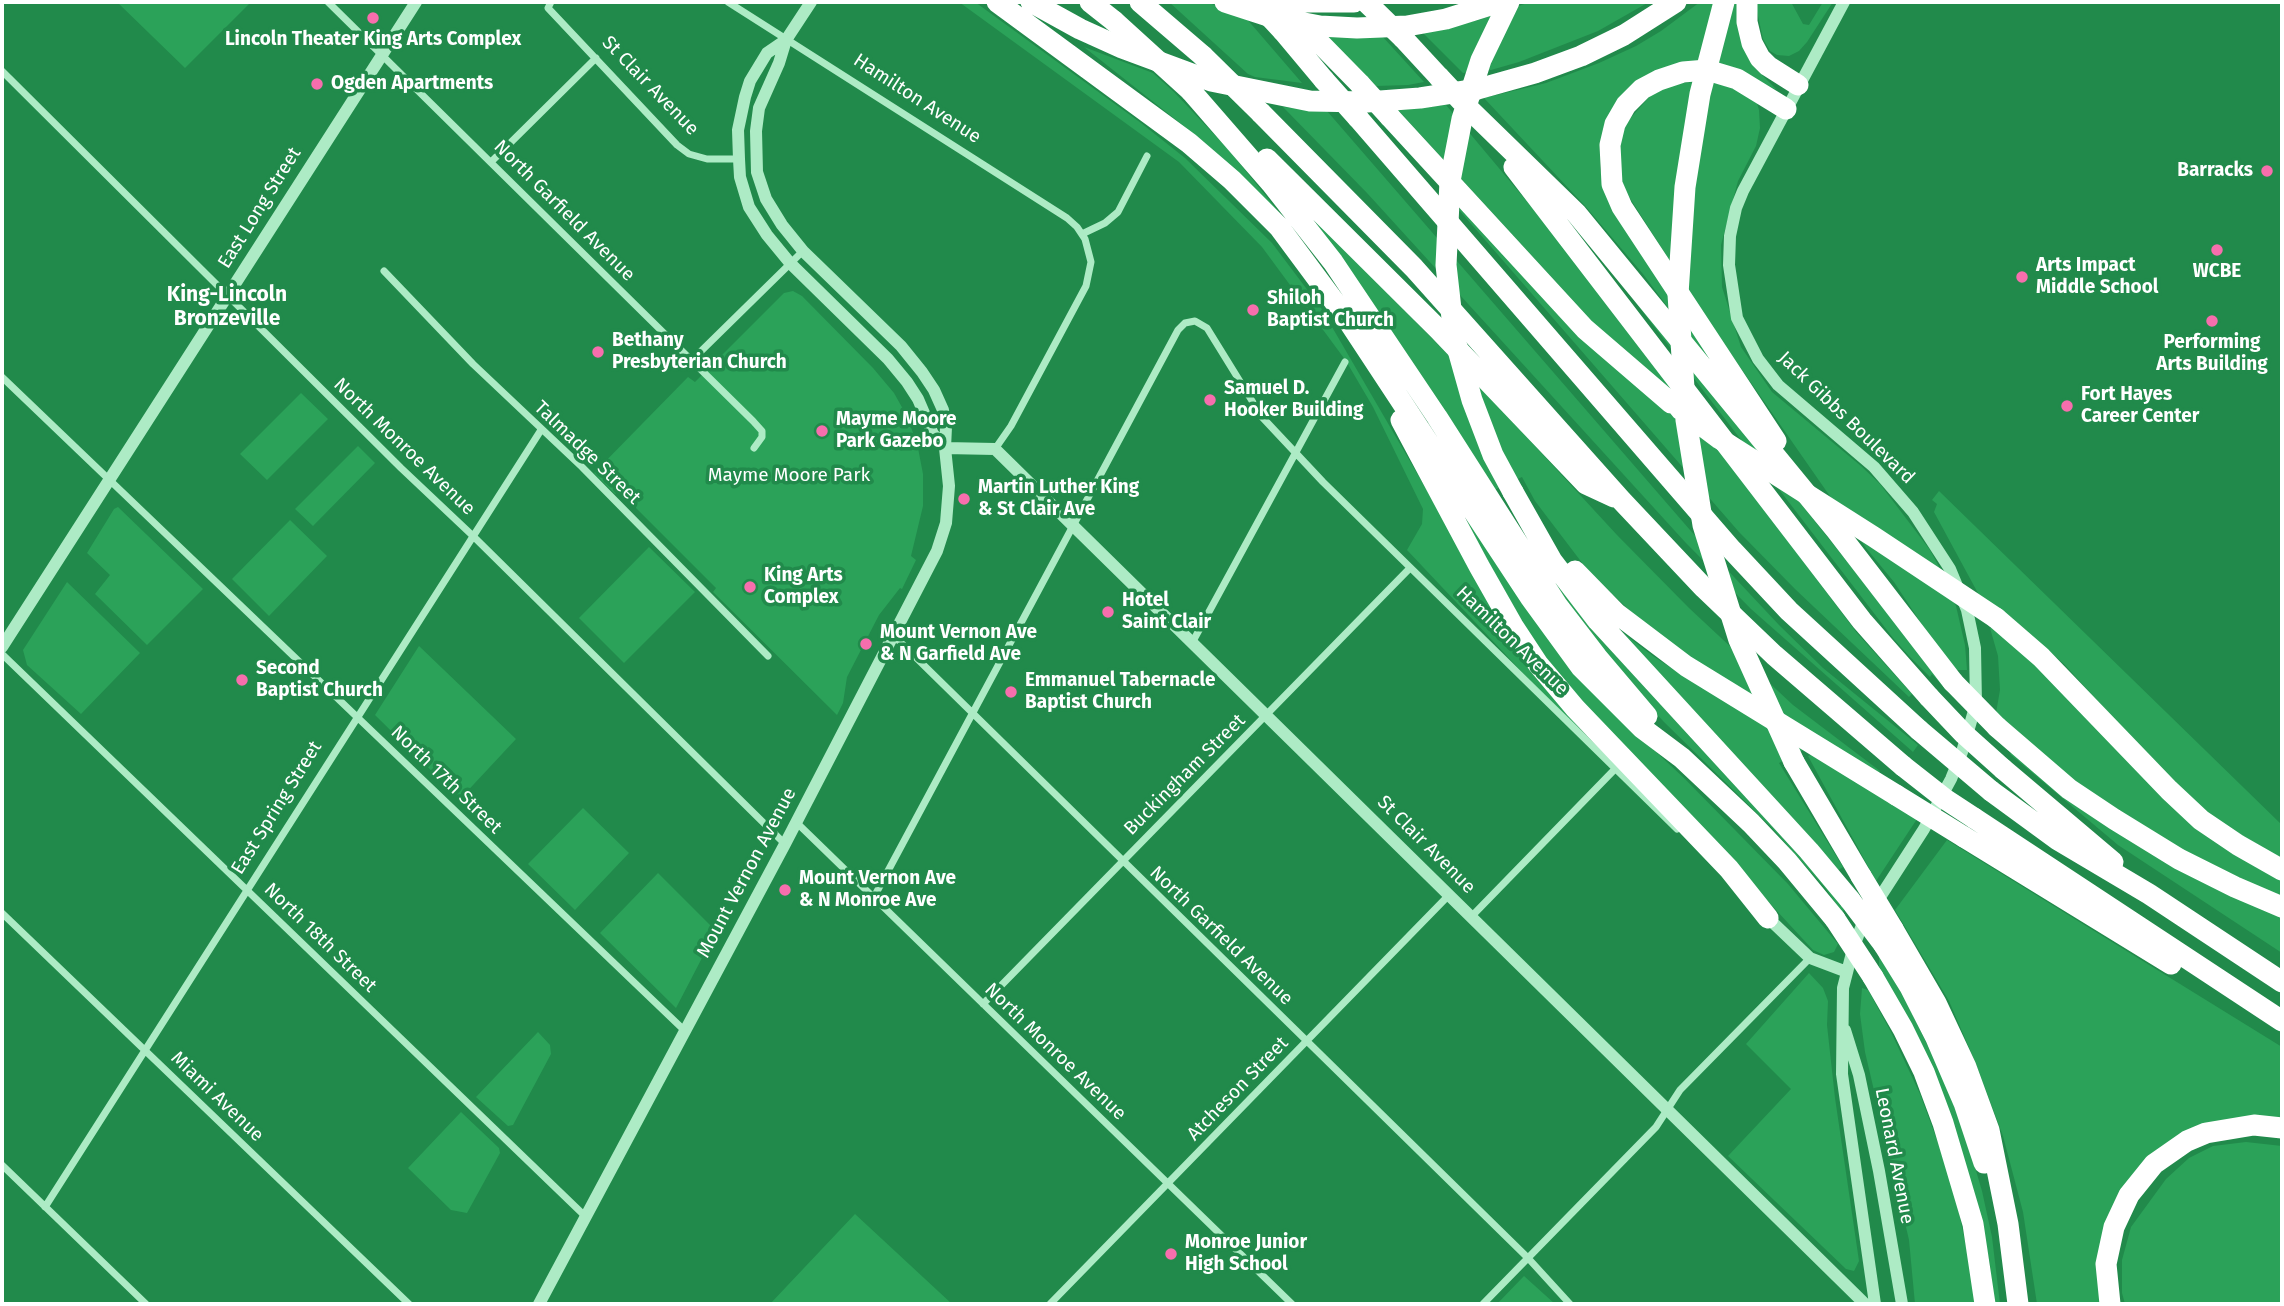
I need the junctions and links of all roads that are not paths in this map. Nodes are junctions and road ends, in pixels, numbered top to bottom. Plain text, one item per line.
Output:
1 (328, 2) edge
2 (416, 2) edge
3 (728, 2) edge
4 (811, 2) edge
5 (997, 2) edge
6 (1031, 2) edge
7 (1090, 2) edge
8 (1140, 2) edge
9 (1226, 2) edge
10 (1304, 2) edge
11 (1354, 2) edge
12 (1366, 2) edge
13 (1500, 2) edge
14 (1509, 2) edge
15 (1676, 2) edge
16 (1724, 2) edge
17 (1747, 2) edge
18 (1844, 2) edge
19 (549, 5) edge
20 (1271, 13) edge
21 (786, 40) junction
22 (382, 54) junction
23 (596, 58) junction
24 (2, 71) edge
25 (1798, 85) junction
26 (1191, 91) junction
27 (1468, 108) junction
28 (1786, 109) junction
29 (1147, 156) dead end
30 (739, 159) junction
31 (491, 162) junction
32 (1082, 234) junction
33 (803, 251) junction
34 (790, 263) junction
35 (384, 271) dead end
36 (228, 295) junction
37 (1345, 316) junction
38 (692, 360) junction
39 (1345, 362) dead end
40 (2, 377) edge
41 (541, 430) junction
42 (754, 448) dead end
43 (945, 448) junction
44 (995, 449) junction
45 (1295, 452) junction
46 (109, 480) junction
47 (1513, 492) junction
48 (1622, 501) junction
49 (1073, 526) junction
50 (1836, 530) junction
51 (474, 536) junction
52 (1410, 568) junction
53 (893, 635) junction
54 (1192, 643) junction
55 (2, 647) edge
56 (2, 654) edge
57 (768, 656) dead end
58 (972, 713) junction
59 (1266, 715) junction
60 (358, 717) junction
61 (1682, 758) junction
62 (1615, 769) junction
63 (796, 822) junction
64 (1969, 828) junction
65 (1682, 834) dead end
66 (785, 844) junction
67 (1701, 853) dead end
68 (1122, 861) junction
69 (2282, 870) edge
70 (248, 890) junction
71 (2148, 894) junction
72 (1450, 895) junction
73 (874, 897) junction
74 (2282, 907) edge
75 (2, 913) edge
76 (1471, 917) junction
77 (1768, 918) junction
78 (1888, 937) junction
79 (1810, 958) junction
80 (1847, 972) junction
81 (2282, 982) edge
82 (983, 1004) junction
83 (1841, 1016) junction
84 (2282, 1021) edge
85 (685, 1031) junction
86 (1306, 1041) junction
87 (146, 1049) junction
88 (1667, 1109) junction
89 (2282, 1128) edge
90 (2, 1166) edge
91 (1168, 1184) junction
92 (45, 1207) junction
93 (586, 1217) junction
94 (1528, 1258) junction
95 (146, 1304) edge
96 (409, 1304) edge
97 (539, 1304) edge
98 (1050, 1304) edge
99 (1292, 1304) edge
100 (1483, 1304) edge
101 (1570, 1304) edge
102 (1865, 1304) edge
103 (1875, 1304) edge
104 (1902, 1304) edge
105 (1985, 1304) edge
106 (2018, 1304) edge
107 (2110, 1304) edge

1 - 22 street, North Garfield Avenue
2 - 22 street, East Long Street
3 - 21 street, Hamilton Avenue
4 - 21 street
5 - 37 highway
6 - 15 highway
7 - 26 highway, bridge
8 - 48 highway, bridge
9 - 20 highway
10 - 11 highway
12 - 27 highway, bridge
13 - 20 highway
14 - 47 highway, bridge
16 - 78 highway, bridge
17 - 25 highway
18 - 25 street, Jack Gibbs Boulevard
19 - 23 street, St Clair Avenue
20 - 69 highway, bridge
20 - 71 highway, bridge
21 - 30 street
21 - 32 street, Hamilton Avenue
21 - 33 street, Mount Vernon Avenue
22 - 31 street, North Garfield Avenue
22 - 36 street, East Long Street
23 - 30 street, St Clair Avenue
23 - 31 street
24 - 36 street, North Monroe Avenue
25 - 28 street, Jack Gibbs Boulevard
26 - 48 highway
26 - 61 highway
27 - 50 highway
27 - 71 highway, bridge
28 - 50 highway
28 - 80 street, Jack Gibbs Boulevard
29 - 32 street
30 - 34 street
31 - 38 street, North Garfield Avenue
32 - 44 street
33 - 34 street
33 - 43 street, Mount Vernon Avenue
34 - 38 street
34 - 43 street
35 - 41 street, Talmadge Street
36 - 46 street, East Long Street
36 - 51 street, North Monroe Avenue
37 - 61 highway
37 - 77 highway
38 - 42 street, North Garfield Avenue
39 - 45 street
40 - 46 street, North 17th Street
41 - 51 street, East Spring Street
41 - 57 street, Talmadge Street
43 - 44 street
43 - 53 street, Mount Vernon Avenue
44 - 49 street, St Clair Avenue
45 - 49 street, Hamilton Avenue
45 - 52 street, Hamilton Avenue
45 - 54 street
46 - 55 street, East Long Street
46 - 60 street, North 17th Street
47 - 64 highway, bridge
47 - 78 highway, bridge
48 - 64 highway, bridge
49 - 54 street, St Clair Avenue
49 - 58 street
50 - 74 highway, bridge
51 - 60 street, East Spring Street
51 - 66 street, North Monroe Avenue
52 - 59 street, Buckingham Street
52 - 62 street, Hamilton Avenue
53 - 58 street, North Garfield Avenue
53 - 63 street, Mount Vernon Avenue
54 - 59 street, St Clair Avenue
56 - 70 street, North 18th Street
58 - 68 street, North Garfield Avenue
58 - 73 street
59 - 68 street, Buckingham Street
59 - 72 street, St Clair Avenue
60 - 70 street, East Spring Street
60 - 85 street, North 17th Street
61 - 105 highway, bridge
62 - 65 street, Hamilton Avenue
62 - 76 street
63 - 66 street, Mount Vernon Avenue
63 - 73 street, North Monroe Avenue
64 - 84 highway
66 - 85 street, Mount Vernon Avenue
67 - 77 street
68 - 82 street, Buckingham Street
68 - 86 street, North Garfield Avenue
70 - 87 street, East Spring Street
70 - 93 street, North 18th Street
71 - 81 highway
72 - 76 street, St Clair Avenue
72 - 86 street, Atcheson Street
73 - 82 street, North Monroe Avenue
75 - 87 street, Miami Avenue
76 - 88 street, St Clair Avenue
77 - 79 street
78 - 106 highway
79 - 80 street
79 - 88 street
80 - 83 street, Leonard Avenue
82 - 91 street, North Monroe Avenue
83 - 103 street, Leonard Avenue
83 - 104 street, Leonard Avenue
85 - 93 street, Mount Vernon Avenue
86 - 91 street, Atcheson Street
86 - 94 street, North Garfield Avenue
87 - 92 street, East Spring Street
87 - 96 street, Miami Avenue
88 - 94 street
88 - 102 street, St Clair Avenue
89 - 107 highway
90 - 92 street
91 - 98 street, Atcheson Street
91 - 99 street, North Monroe Avenue
92 - 95 street
93 - 97 street, Mount Vernon Avenue
94 - 100 street
94 - 101 street, North Garfield Avenue

